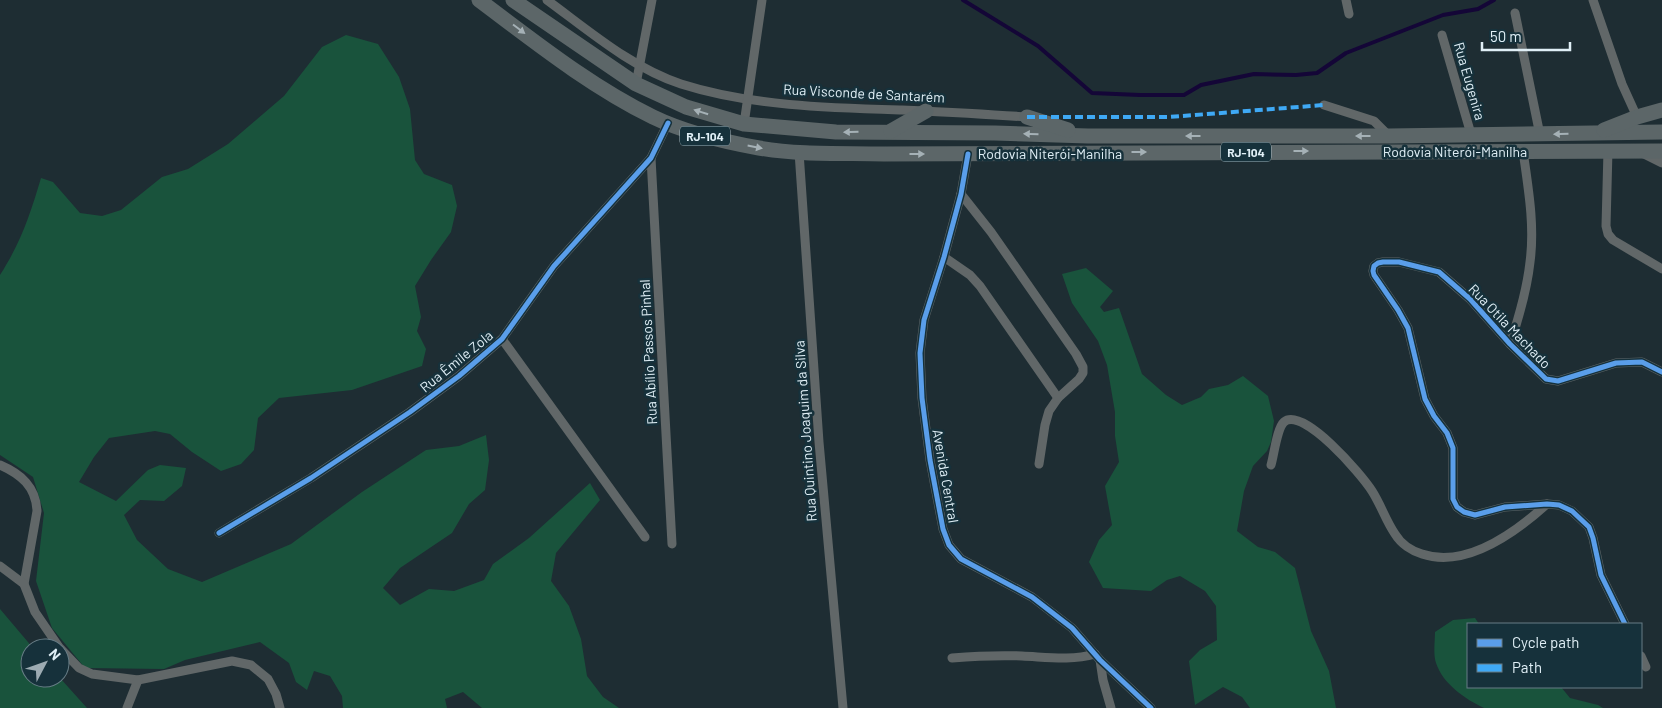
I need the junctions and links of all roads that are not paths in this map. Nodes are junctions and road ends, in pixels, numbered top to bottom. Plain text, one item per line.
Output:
1 (480, 0) edge
2 (513, 0) edge
3 (547, 0) edge
4 (652, 0) edge
5 (762, 0) edge
6 (1346, 0) edge
7 (1593, 0) edge
8 (531, 5) edge
9 (1515, 13) dead end
10 (1349, 14) dead end
11 (1442, 35) dead end
12 (640, 66) junction
13 (636, 84) junction
14 (747, 99) junction
15 (1324, 105) dead end
16 (1662, 110) edge
17 (926, 111) junction
18 (1027, 117) joint
19 (1637, 117) junction
20 (668, 123) junction
21 (744, 124) junction
22 (890, 131) junction
23 (1662, 132) edge
24 (1596, 133) junction
25 (1471, 134) junction
26 (1540, 135) junction
27 (1088, 136) junction
28 (1389, 136) junction
29 (1608, 150) junction
30 (1523, 151) junction
31 (1640, 151) junction
32 (1662, 151) edge
33 (800, 152) junction
34 (968, 154) junction
35 (651, 158) junction
36 (1662, 163) edge
37 (961, 194) junction
38 (944, 257) junction
39 (1662, 269) edge
40 (502, 339) junction
41 (1510, 344) junction
42 (1662, 372) edge
43 (1058, 398) junction
44 (1039, 464) dead end
45 (0, 465) edge
46 (1271, 465) dead end
47 (1548, 504) junction
48 (219, 532) dead end
49 (645, 536) dead end
50 (672, 544) dead end
51 (0, 566) edge
52 (24, 584) junction
53 (1625, 623) edge
54 (1097, 657) junction
55 (952, 658) dead end
56 (1642, 658) edge
57 (1646, 667) dead end
58 (138, 680) junction
59 (127, 708) edge
60 (280, 708) edge
61 (843, 708) edge
62 (1112, 708) edge
63 (1151, 708) edge

1 -> 20 highway, Rodovia Niterói-Manilha / RJ-104
2 - 8 highway, Rodovia Niterói-Manilha / RJ-104
3 - 12 street, Rua Visconde de Santarém
4 - 12 street
5 - 14 street
6 - 10 street
7 - 19 street
8 - 13 highway, Rodovia Niterói-Manilha / RJ-104
9 - 26 street
11 - 25 street, Rua Eugenira
12 - 13 street
12 - 14 street, Rua Visconde de Santarém
21 -> 13 highway, Rodovia Niterói-Manilha / RJ-104
14 - 17 street, Rua Visconde de Santarém
14 - 21 street
15 - 28 street
16 - 19 highway
17 - 18 street, Rua Visconde de Santarém
17 - 22 highway
18 - 27 highway
19 - 24 highway
20 -> 33 highway, Rodovia Niterói-Manilha / RJ-104
20 - 35 street, Rua Êmile Zola
22 -> 21 highway, Rodovia Niterói-Manilha / RJ-104
27 -> 22 highway, Rodovia Niterói-Manilha / RJ-104
23 - 24 highway, Rodovia Niterói-Manilha / RJ-104
24 -> 26 highway, Rodovia Niterói-Manilha / RJ-104
25 - 26 highway, Rodovia Niterói-Manilha / RJ-104
25 - 28 highway, Rodovia Niterói-Manilha / RJ-104
28 -> 27 highway, Rodovia Niterói-Manilha / RJ-104
29 - 30 highway, Rodovia Niterói-Manilha / RJ-104
29 - 31 highway, Rodovia Niterói-Manilha / RJ-104
29 - 39 street
34 -> 30 highway, Rodovia Niterói-Manilha / RJ-104
30 - 41 street
31 - 32 highway, Rodovia Niterói-Manilha / RJ-104
31 - 36 street
33 -> 34 highway, Rodovia Niterói-Manilha / RJ-104
33 - 61 street, Rua Quintino Joaquim da Silva
34 - 37 street, Avenida Central
35 - 40 street, Rua Êmile Zola
35 - 50 street, Rua Abílio Passos Pinhal
37 - 38 street, Avenida Central
37 - 43 street
38 - 43 street
38 - 54 street, Avenida Central
40 - 48 street, Rua Êmile Zola
40 - 49 street
41 - 42 street, Rua Otila Machado
41 - 47 street, Rua Otila Machado
43 - 44 street
45 - 52 street
46 - 47 street
47 - 53 street, Rua Otila Machado
51 - 52 street
52 - 58 street
54 - 55 street
54 - 62 street
54 - 63 street, Avenida Central
56 - 57 street
58 - 59 street
58 - 60 street

